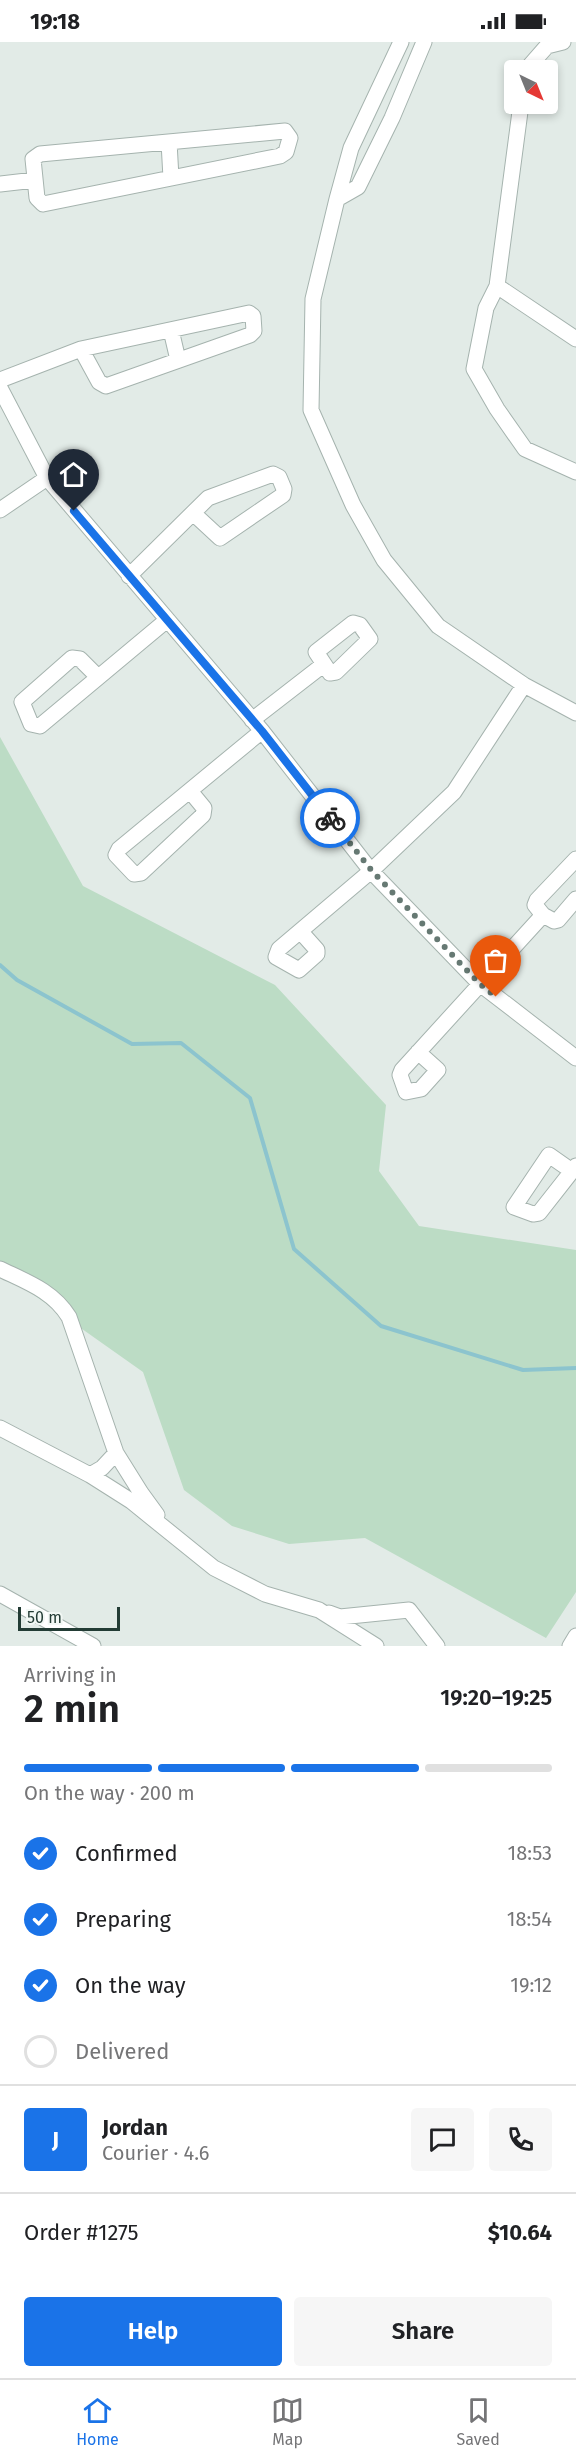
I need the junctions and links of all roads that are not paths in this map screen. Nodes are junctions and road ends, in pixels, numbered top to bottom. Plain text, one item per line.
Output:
1 (401, 42) edge
2 (424, 42) edge
3 (563, 42) edge
4 (545, 44) edge
5 (533, 60) edge
6 (520, 114) edge
7 (170, 142) junction
8 (171, 178) junction
9 (35, 180) junction
10 (0, 184) edge
11 (337, 199) junction
12 (497, 286) junction
13 (171, 330) junction
14 (576, 339) edge
15 (81, 349) junction
16 (178, 360) junction
17 (0, 380) edge
18 (0, 388) edge
19 (576, 472) edge
20 (47, 478) junction
21 (0, 510) edge
22 (193, 513) junction
23 (129, 576) junction
24 (167, 620) junction
25 (323, 665) dead end
26 (98, 677) junction
27 (524, 685) junction
28 (576, 713) edge
29 (257, 726) junction
30 (190, 791) junction
31 (576, 859) edge
32 (372, 871) junction
33 (576, 899) edge
34 (543, 915) junction
35 (300, 931) dead end
36 (480, 984) junction
37 (418, 1052) dead end
38 (576, 1058) edge
39 (0, 1269) edge
40 (0, 1428) edge
41 (116, 1453) junction
42 (90, 1475) junction
43 (170, 1531) junction
44 (0, 1594) edge
45 (319, 1610) junction
46 (576, 1636) edge
47 (93, 1646) edge
48 (376, 1646) edge
49 (436, 1646) edge
50 (570, 1646) edge

1 - 11 street
2 - 11 street
3 - 4 street
4 - 5 street
6 - 12 street
7 - 8 street
7 - 8 street
7 - 9 street
8 - 9 street
9 - 10 street
11 - 27 street
12 - 14 street
12 - 19 street
13 - 15 street
13 - 16 street
13 - 16 street
15 - 16 street
15 - 17 street
18 - 20 street
20 - 21 street
20 - 23 street
22 - 22 street
22 - 23 street
23 - 24 street
24 - 26 street
24 - 29 street
25 - 29 street
26 - 26 street
27 - 28 street
27 - 32 street
29 - 30 street
29 - 32 street
30 - 30 street
31 - 34 street
32 - 35 street
32 - 36 street
33 - 34 street
34 - 36 street
36 - 37 street
36 - 38 street
39 - 41 street
40 - 42 street
41 - 42 street
41 - 43 street
42 - 43 street
43 - 45 street
44 - 47 street
45 - 48 street
45 - 49 street
46 - 50 street

